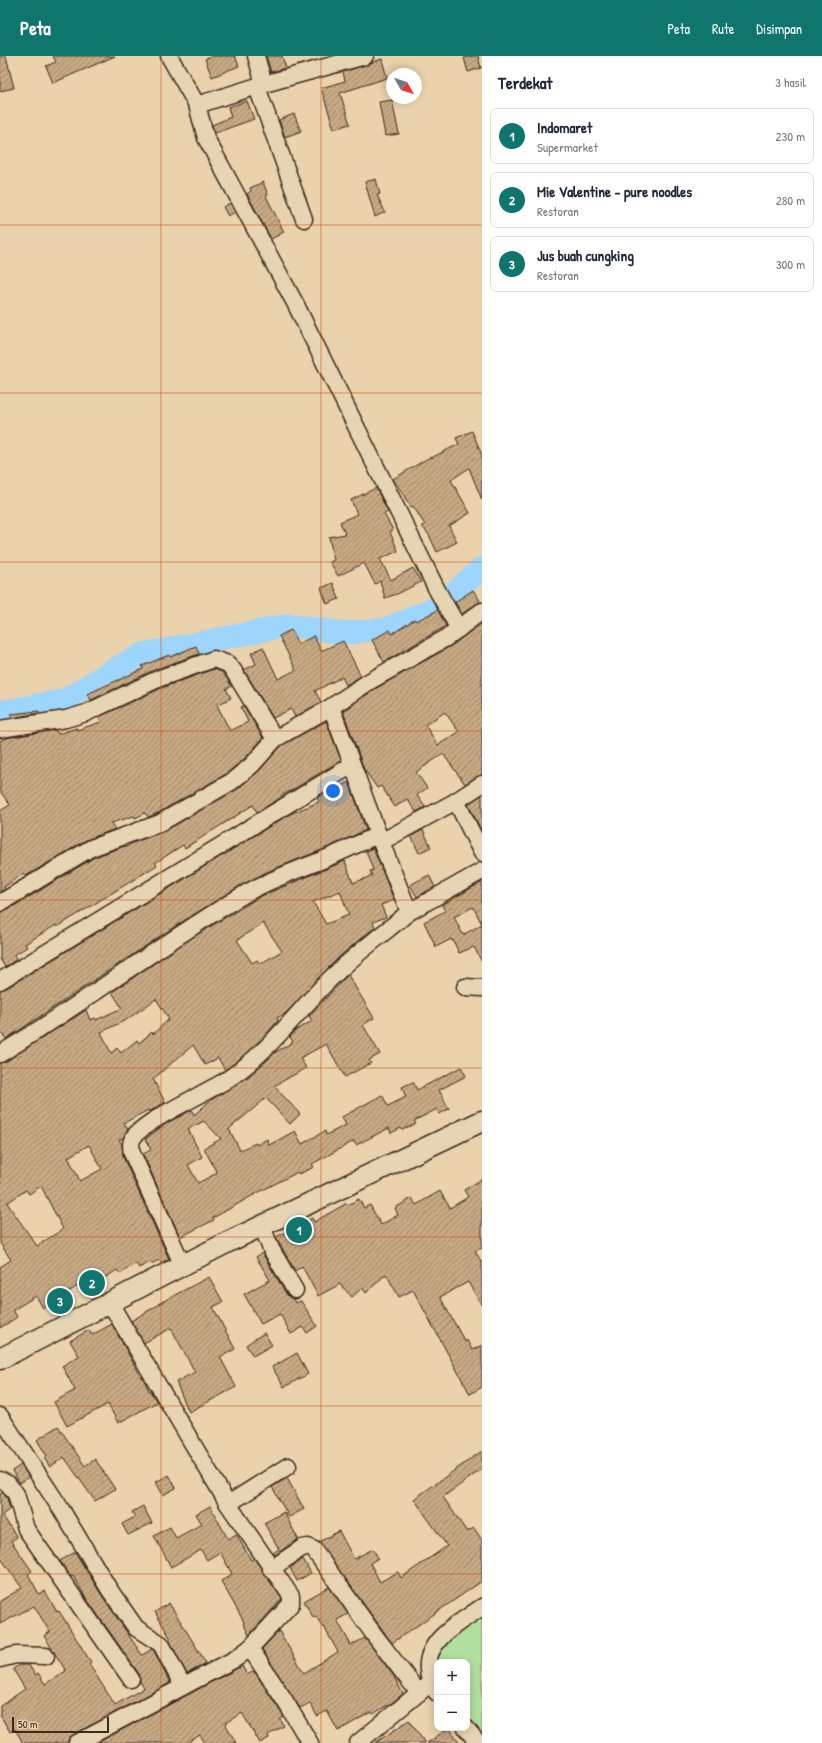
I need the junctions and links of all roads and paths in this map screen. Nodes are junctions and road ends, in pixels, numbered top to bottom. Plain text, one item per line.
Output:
1 (169, 56) edge
2 (256, 56) edge
3 (365, 56) edge
4 (261, 86) junction
5 (197, 105) junction
6 (304, 219) dead end
7 (482, 611) edge
8 (455, 623) junction
9 (331, 707) junction
10 (0, 729) edge
11 (275, 739) junction
12 (352, 765) junction
13 (482, 784) edge
14 (456, 801) junction
15 (379, 838) junction
16 (482, 853) edge
17 (482, 871) edge
18 (0, 903) edge
19 (409, 912) junction
20 (0, 981) edge
21 (465, 988) dead end
22 (482, 988) edge
23 (0, 1054) edge
24 (482, 1121) edge
25 (262, 1226) junction
26 (183, 1266) junction
27 (295, 1290) dead end
28 (110, 1303) junction
29 (0, 1359) edge
30 (0, 1416) edge
31 (288, 1466) dead end
32 (0, 1480) edge
33 (228, 1504) junction
34 (271, 1569) junction
35 (482, 1607) edge
36 (250, 1648) junction
37 (46, 1656) dead end
38 (0, 1659) edge
39 (131, 1679) dead end
40 (183, 1686) junction
41 (429, 1689) edge
42 (468, 1731) edge
43 (77, 1743) edge
44 (310, 1743) edge
45 (358, 1743) edge
46 (478, 1743) edge

1 - 5 street
2 - 4 street
3 - 4 street
4 - 5 street
4 - 6 street
5 - 8 street
7 - 8 street
8 - 9 street
9 - 11 street
9 - 12 street
10 - 11 street
11 - 18 street
12 - 15 street
12 - 20 street
13 - 14 street
14 - 15 street
14 - 16 street
15 - 19 street
15 - 23 street
17 - 19 street
19 - 26 street
21 - 22 street
24 - 25 main road
25 - 26 main road
25 - 27 street
26 - 28 main road
28 - 29 main road
28 - 33 street
30 - 40 street
31 - 33 street
32 - 39 street
33 - 34 street
34 - 36 street
34 - 41 street
35 - 41 street
36 - 40 street
36 - 44 street
37 - 38 street
40 - 43 street
41 - 45 street
42 - 46 street

